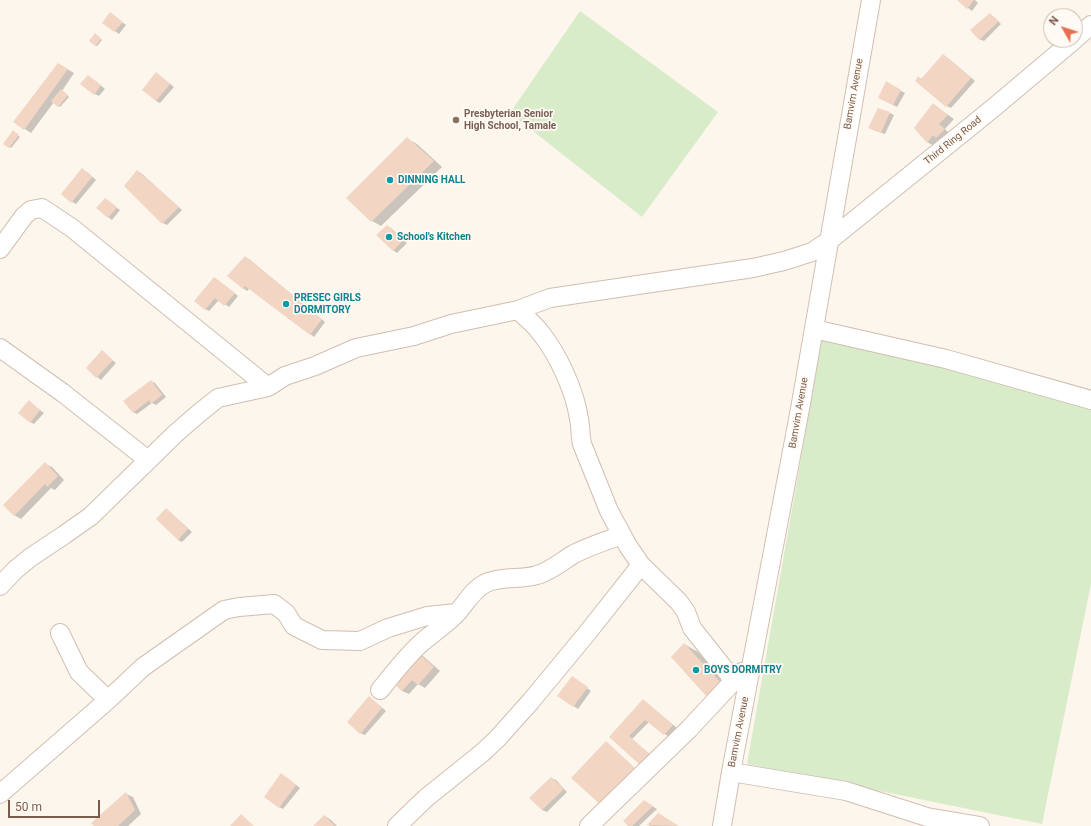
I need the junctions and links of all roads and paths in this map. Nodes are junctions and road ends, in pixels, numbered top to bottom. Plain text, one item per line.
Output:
1 (871, 0) edge
2 (1091, 25) edge
3 (1083, 32) edge
4 (1064, 48) edge
5 (830, 240) junction
6 (0, 249) edge
7 (518, 310) junction
8 (814, 329) junction
9 (0, 348) edge
10 (268, 387) junction
11 (1091, 400) edge
12 (148, 460) junction
13 (622, 535) junction
14 (641, 565) junction
15 (0, 586) edge
16 (457, 613) junction
17 (60, 633) dead end
18 (752, 660) junction
19 (734, 681) junction
20 (380, 690) dead end
21 (108, 700) junction
22 (731, 772) junction
23 (0, 794) edge
24 (927, 822) edge
25 (396, 826) edge
26 (589, 826) edge
27 (722, 826) edge
28 (980, 826) edge

1 - 5 street, Bamvim Avenue
2 - 3 street, Third Ring Road
4 - 5 street, Third Ring Road
5 - 7 street, Third Ring Road
5 - 8 street, Bamvim Avenue
6 - 10 street
7 - 10 street, Third Ring Road
7 - 13 street
8 - 11 street
8 - 18 street, Bamvim Avenue
9 - 12 street
10 - 12 street
12 - 15 street
13 - 14 street
13 - 16 street
14 - 19 street
14 - 25 street
16 - 20 street
16 - 21 street
17 - 21 street
18 - 19 street
18 - 22 street, Bamvim Avenue
19 - 26 street
21 - 23 street
22 - 24 street
22 - 27 street, Bamvim Avenue
24 - 28 street

